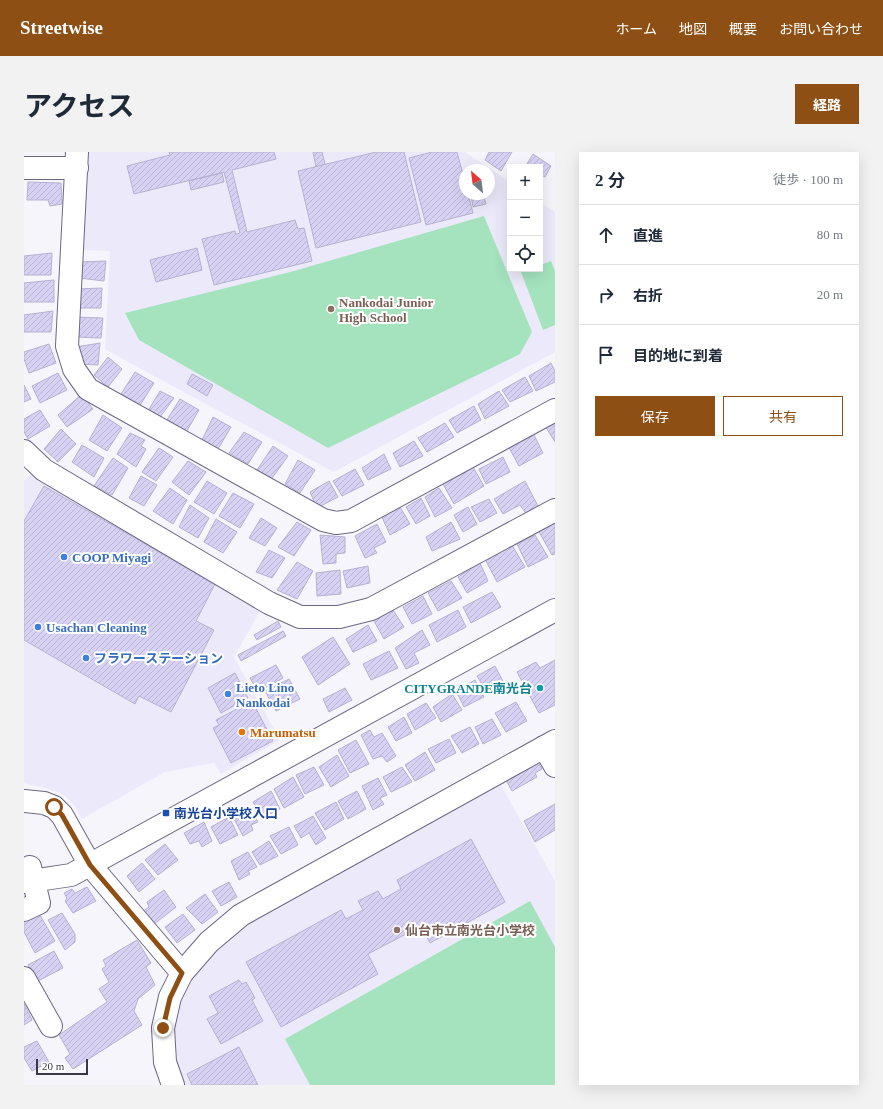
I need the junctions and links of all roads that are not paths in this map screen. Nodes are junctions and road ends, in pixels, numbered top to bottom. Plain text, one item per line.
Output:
1 (77, 160) edge
2 (24, 168) edge
3 (555, 410) edge
4 (24, 451) edge
5 (555, 510) edge
6 (555, 610) edge
7 (550, 744) edge
8 (555, 766) edge
9 (24, 801) edge
10 (90, 865) junction
11 (28, 874) edge
12 (24, 910) edge
13 (182, 973) junction
14 (24, 978) edge
15 (51, 1026) dead end
16 (173, 1085) edge

1 - 2 street
1 - 3 street
4 - 5 street
6 - 10 street
7 - 8 street
7 - 13 street
9 - 10 street
10 - 11 street
10 - 13 street
11 - 12 street
13 - 16 street
14 - 15 street

